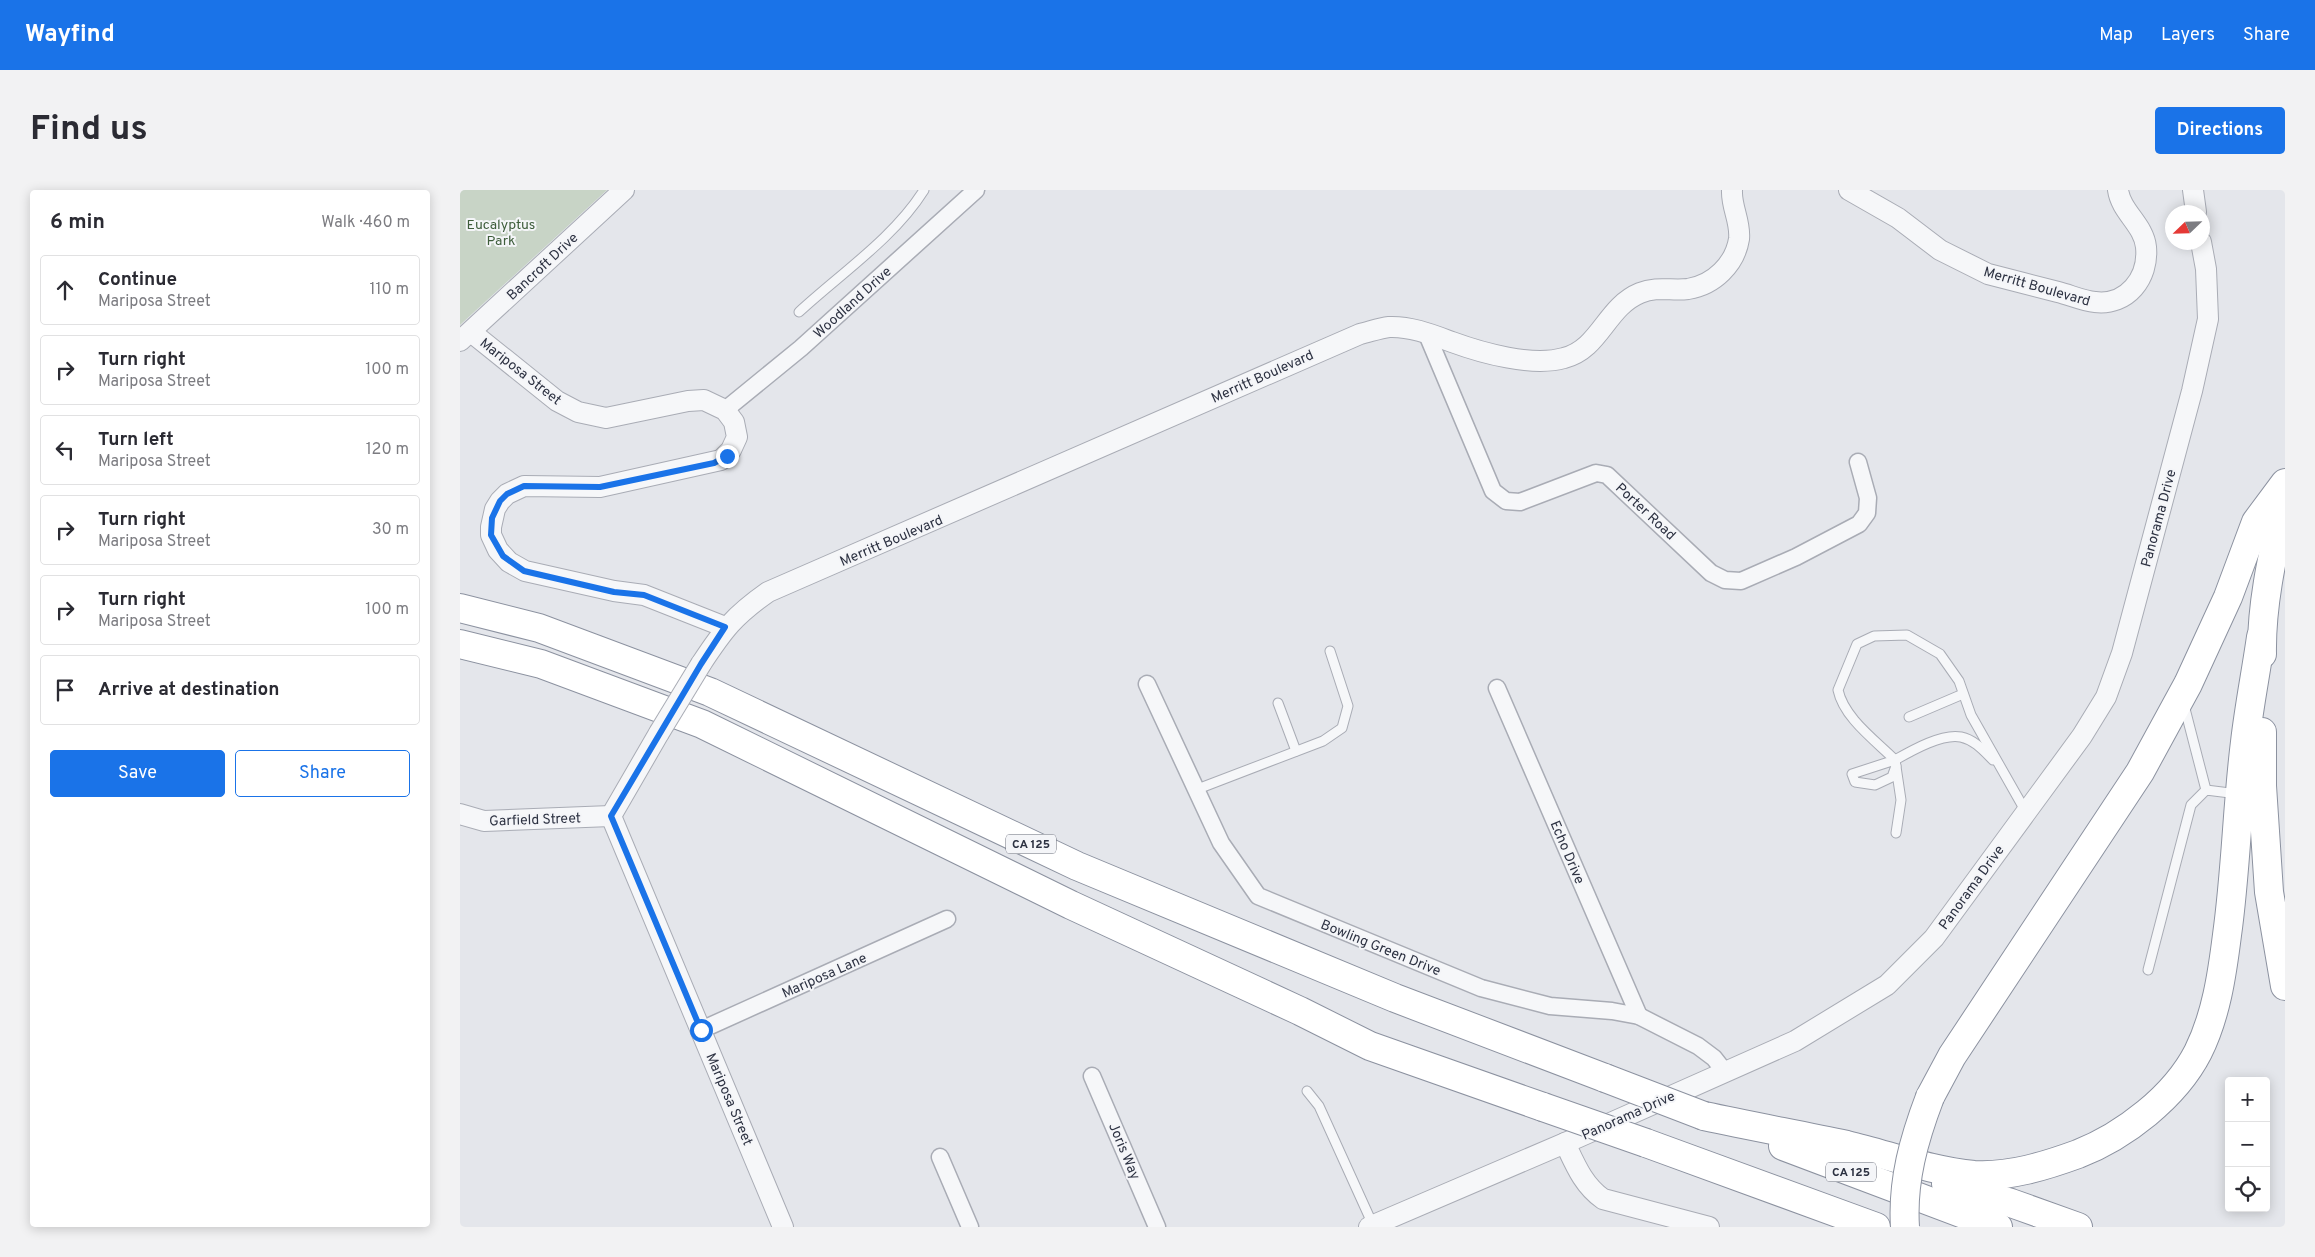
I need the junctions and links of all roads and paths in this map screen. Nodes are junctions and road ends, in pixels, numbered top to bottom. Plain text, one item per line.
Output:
1 (624, 190) edge
2 (924, 190) edge
3 (976, 190) edge
4 (1849, 190) edge
5 (2118, 190) edge
6 (2193, 190) edge
7 (1731, 191) edge
8 (2195, 205) edge
9 (2202, 250) edge
10 (799, 312) dead end
11 (1426, 332) junction
12 (466, 336) edge
13 (725, 410) junction
14 (1858, 462) dead end
15 (2285, 483) edge
16 (2285, 499) edge
17 (460, 608) edge
18 (725, 627) junction
19 (2262, 637) junction
20 (460, 644) edge
21 (1330, 651) dead end
22 (1146, 684) dead end
23 (1497, 688) dead end
24 (1963, 694) junction
25 (2181, 697) junction
26 (1278, 704) dead end
27 (1909, 717) dead end
28 (1296, 751) junction
29 (1895, 763) junction
30 (2000, 767) junction
31 (1196, 790) junction
32 (2206, 790) junction
33 (2240, 794) junction
34 (2026, 812) junction
35 (460, 814) edge
36 (611, 816) junction
37 (1896, 833) dead end
38 (947, 919) dead end
39 (2148, 970) dead end
40 (2285, 986) edge
41 (1639, 1016) junction
42 (701, 1030) junction
43 (1726, 1072) junction
44 (1092, 1076) dead end
45 (1307, 1091) dead end
46 (1704, 1116) junction
47 (1565, 1143) junction
48 (940, 1157) dead end
49 (1758, 1183) junction
50 (1371, 1226) edge
51 (783, 1227) edge
52 (970, 1227) edge
53 (1158, 1227) edge
54 (1709, 1227) edge
55 (1842, 1227) edge
56 (1876, 1227) edge
57 (1906, 1227) edge
58 (1998, 1227) edge
59 (2078, 1227) edge

1 - 12 street, Bancroft Drive
2 - 10 lane
3 - 13 street, Woodland Drive
4 - 5 street, Merritt Boulevard
6 - 8 street
7 - 11 street, Merritt Boulevard
9 - 34 street, Panorama Drive
11 - 14 street, Porter Road
11 - 18 street, Merritt Boulevard
12 - 13 street, Mariposa Street
13 - 18 street
15 - 25 highway
16 - 19 highway
17 - 46 highway, CA 125, bridge
18 - 36 street, bridge
19 - 33 highway
19 - 40 highway
20 - 49 highway, CA 125, bridge
21 - 28 lane
22 - 31 street, Bowling Green Drive
23 - 41 street, Echo Drive
24 - 27 lane
24 - 29 lane
24 - 30 lane
25 - 32 lane
25 - 57 highway, bridge
26 - 28 lane
28 - 31 lane
29 - 30 lane
29 - 37 lane
30 - 34 lane
31 - 41 street, Bowling Green Drive
32 - 33 lane
32 - 39 lane
33 - 46 highway
34 - 43 street, Panorama Drive
35 - 36 street, Garfield Street
36 - 42 street, Mariposa Street
38 - 42 street, Mariposa Lane
41 - 43 street, Bowling Green Drive
42 - 51 street, Mariposa Street
43 - 47 street, Panorama Drive
44 - 53 street, Joris Way
45 - 50 lane
46 - 58 highway, CA 125
46 - 59 highway
47 - 50 street, Panorama Drive
47 - 54 street
48 - 52 street
49 - 55 highway
49 - 56 highway, CA 125

